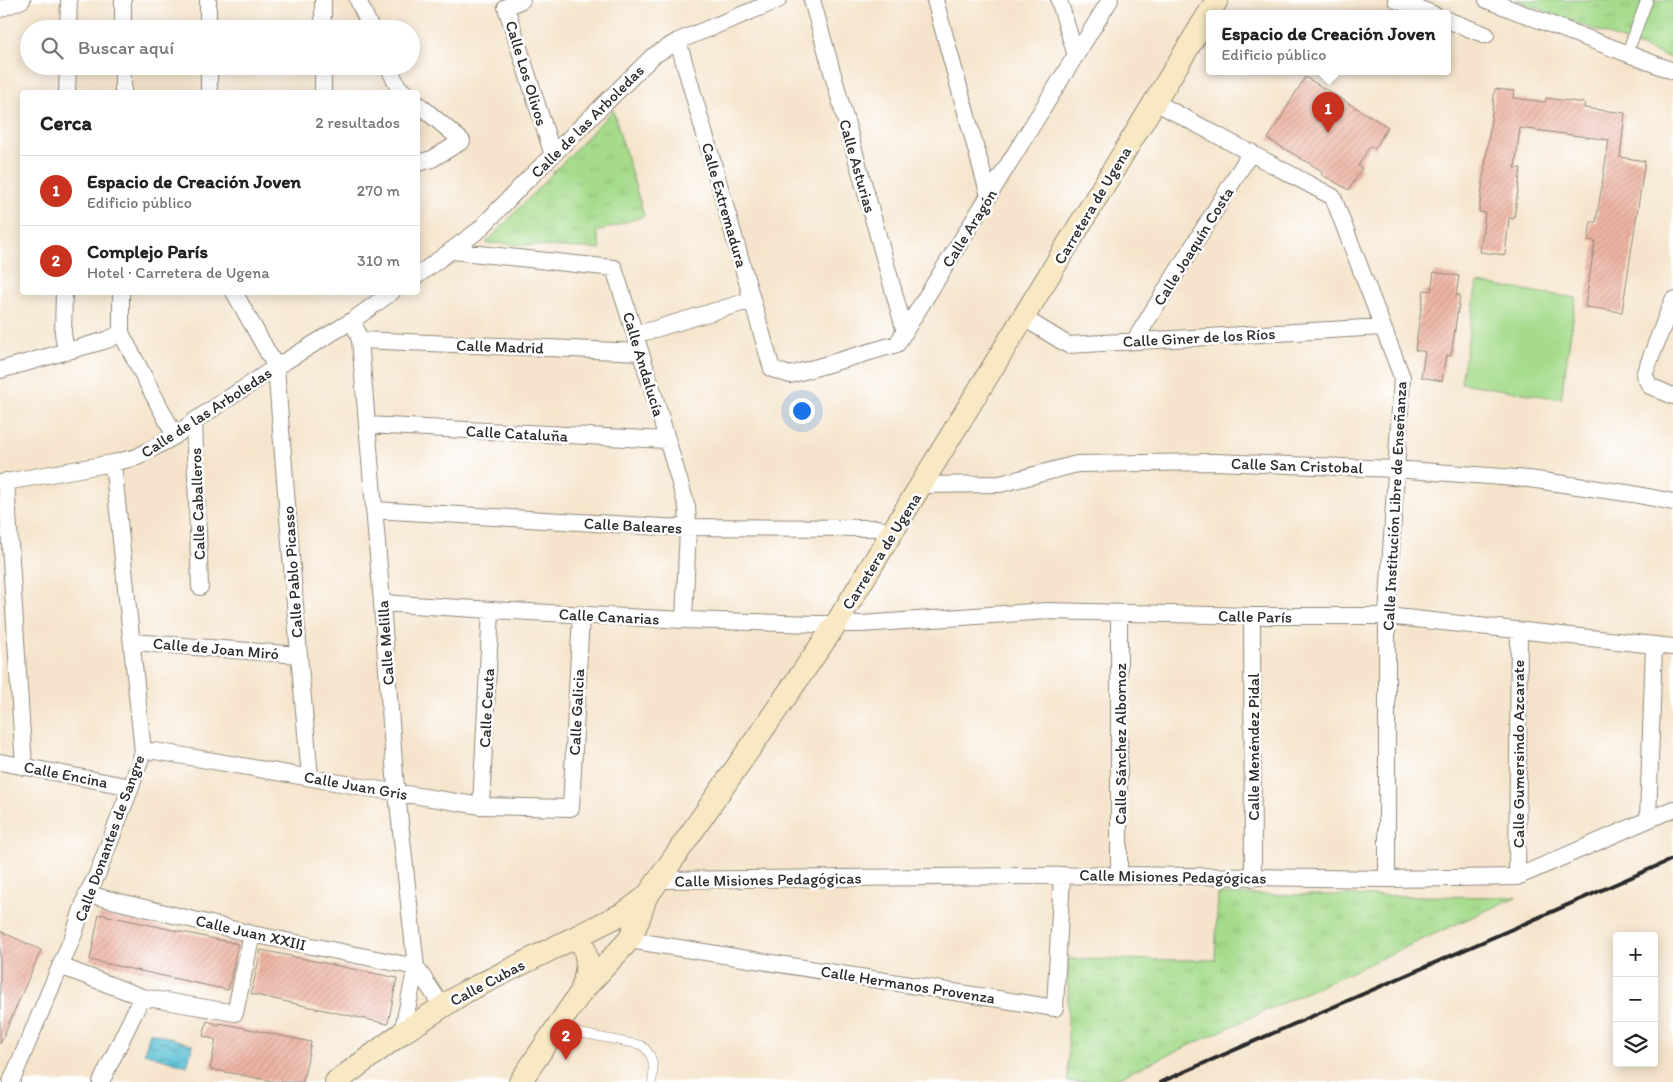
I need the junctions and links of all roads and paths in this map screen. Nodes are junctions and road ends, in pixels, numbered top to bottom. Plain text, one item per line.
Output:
1 (22, 0) edge
2 (69, 0) edge
3 (123, 0) edge
4 (208, 0) edge
5 (323, 0) edge
6 (358, 0) edge
7 (522, 0) edge
8 (778, 0) edge
9 (812, 0) edge
10 (934, 0) edge
11 (1059, 0) edge
12 (1110, 0) edge
13 (1396, 0) edge
14 (1487, 0) edge
15 (1647, 0) edge
16 (0, 9) edge
17 (1422, 10) edge
18 (1206, 18) edge
19 (68, 20) edge
20 (123, 20) edge
21 (208, 20) edge
22 (323, 20) edge
23 (367, 20) edge
24 (1451, 22) edge
25 (1486, 35) dead end
26 (678, 41) junction
27 (1631, 43) dead end
28 (1076, 56) junction
29 (1673, 71) edge
30 (68, 75) edge
31 (123, 75) edge
32 (209, 75) edge
33 (323, 75) edge
34 (392, 75) edge
35 (67, 90) edge
36 (123, 90) edge
37 (209, 90) edge
38 (323, 90) edge
39 (402, 90) edge
40 (1155, 102) junction
41 (420, 106) edge
42 (1251, 152) junction
43 (553, 155) junction
44 (420, 162) edge
45 (989, 196) junction
46 (452, 251) junction
47 (420, 274) edge
48 (64, 295) edge
49 (121, 295) edge
50 (236, 295) edge
51 (388, 295) edge
52 (752, 300) junction
53 (1673, 300) edge
54 (1024, 318) junction
55 (353, 320) junction
56 (1382, 327) junction
57 (905, 332) junction
58 (121, 333) junction
59 (635, 335) junction
60 (360, 340) junction
61 (1135, 340) junction
62 (66, 352) junction
63 (640, 352) junction
64 (276, 366) junction
65 (772, 369) joint
66 (0, 370) edge
67 (1673, 396) edge
68 (194, 422) junction
69 (367, 425) junction
70 (175, 436) junction
71 (667, 440) junction
72 (113, 463) junction
73 (1395, 469) junction
74 (3, 482) edge
75 (922, 485) junction
76 (1673, 502) edge
77 (374, 510) junction
78 (688, 528) junction
79 (892, 534) junction
80 (200, 587) dead end
81 (382, 603) junction
82 (491, 610) junction
83 (1119, 613) junction
84 (581, 615) junction
85 (1252, 616) junction
86 (1387, 616) junction
87 (684, 620) junction
88 (836, 624) junction
89 (1519, 630) junction
90 (132, 642) junction
91 (1654, 645) junction
92 (1673, 647) edge
93 (299, 655) junction
94 (143, 752) junction
95 (0, 762) edge
96 (24, 767) junction
97 (310, 777) junction
98 (131, 787) junction
99 (397, 793) junction
100 (481, 806) junction
101 (570, 808) joint
102 (1673, 809) edge
103 (1648, 819) junction
104 (1062, 875) junction
105 (1119, 875) junction
106 (1517, 877) junction
107 (1253, 878) junction
108 (1387, 879) junction
109 (652, 888) junction
110 (87, 894) junction
111 (252, 934) junction
112 (579, 936) junction
113 (628, 940) junction
114 (60, 966) junction
115 (416, 967) junction
116 (581, 992) junction
117 (142, 997) junction
118 (442, 1006) junction
119 (557, 1029) junction
120 (402, 1032) junction
121 (11, 1082) edge
122 (101, 1082) edge
123 (336, 1082) edge
124 (520, 1082) edge
125 (652, 1082) edge

1 - 16 street
2 - 19 street
3 - 20 street
4 - 21 street
5 - 22 street
6 - 23 street
7 - 43 street, Calle Los Olivos
8 - 26 street, Calle de las Arboledas
9 - 57 street, Calle Asturias
10 - 45 street
11 - 28 street
12 - 28 street, Calle Aragón
13 - 17 street
14 - 29 street
15 - 27 street
18 - 40 main road, Carretera de Ugena
24 - 25 street
26 - 43 street, Calle de las Arboledas
26 - 52 street, Calle Extremadura
28 - 45 street, Calle Aragón
30 - 35 street
31 - 36 street
32 - 37 street
33 - 38 street
34 - 39 street
40 - 42 street, Calle Institución Libre de Enseñanza
40 - 54 main road, Carretera de Ugena
41 - 44 street
42 - 56 street, Calle Institución Libre de Enseñanza
42 - 61 street, Calle Joaquín Costa
43 - 46 street, Calle de las Arboledas
45 - 57 street, Calle Aragón
46 - 47 street, Calle de las Arboledas
46 - 59 street, Calle Andalucía
48 - 62 street
49 - 58 street
50 - 64 street
51 - 55 street, Calle de las Arboledas
52 - 59 street
52 - 65 street, Calle Extremadura
53 - 67 street
54 - 61 street, Calle Giner de los Ríos
54 - 75 main road, Carretera de Ugena
55 - 60 street, Calle Melilla
55 - 64 street, Calle de las Arboledas
56 - 61 street, Calle Giner de los Ríos
56 - 73 street, Calle Institución Libre de Enseñanza
57 - 65 street, Calle Aragón
58 - 62 street
58 - 70 street
59 - 63 street, Calle Andalucía
60 - 63 street, Calle Madrid
60 - 69 street, Calle Melilla
62 - 66 street
63 - 71 street, Calle Andalucía
64 - 68 street, Calle de las Arboledas
64 - 93 street, Calle Pablo Picasso
68 - 70 street, Calle de las Arboledas
68 - 80 street, Calle Caballeros
69 - 71 street, Calle Cataluña
69 - 77 street, Calle Melilla
70 - 72 street, Calle de las Arboledas
71 - 78 street, Calle Andalucía
72 - 74 street, Calle de las Arboledas
72 - 90 street, Calle Donantes de Sangre
73 - 75 street, Calle San Cristobal
73 - 76 street, Calle San Cristobal
73 - 86 street, Calle Institución Libre de Enseñanza
74 - 96 street
75 - 79 main road, Carretera de Ugena
77 - 78 street, Calle Baleares
77 - 81 street, Calle Melilla
78 - 79 street, Calle Baleares
78 - 87 street, Calle Andalucía
79 - 88 main road, Carretera de Ugena
81 - 82 street, Calle Canarias
81 - 99 street, Calle Melilla
82 - 84 street, Calle Canarias
82 - 100 street, Calle Ceuta
83 - 85 street, Calle París
83 - 88 street, Calle París
83 - 105 street, Calle Sánchez Albornoz
84 - 87 street, Calle Canarias
84 - 101 street, Calle Galicia
85 - 86 street, Calle París
85 - 107 street, Calle Menéndez Pidal
86 - 89 street, Calle París
86 - 108 street, Calle Institución Libre de Enseñanza
87 - 88 street, Calle Canarias
88 - 109 main road, Carretera de Ugena
89 - 91 street, Calle París
89 - 106 street, Calle Gumersindo Azcarate
90 - 93 street, Calle de Joan Miró
90 - 94 street, Calle Donantes de Sangre
91 - 92 street, Calle París
91 - 103 street
93 - 97 street, Calle Pablo Picasso
94 - 97 street, Calle Juan Gris
94 - 98 street, Calle Donantes de Sangre
95 - 96 street, Calle Encina
96 - 98 street, Calle Encina
97 - 99 street, Calle Juan Gris
98 - 110 street, Calle Donantes de Sangre
99 - 100 street, Calle Juan Gris
99 - 115 street, Calle Melilla
100 - 101 street, Calle Juan Gris
102 - 103 street, Calle Misiones Pedagógicas
103 - 106 street, Calle Misiones Pedagógicas
104 - 105 street, Calle Misiones Pedagógicas
104 - 109 street, Calle Misiones Pedagógicas
104 - 113 street, Calle Hermanos Provenza
105 - 107 street, Calle Misiones Pedagógicas
106 - 108 street, Calle Misiones Pedagógicas
107 - 108 street, Calle Misiones Pedagógicas
109 - 112 main road, Calle Cubas
109 - 113 main road, Carretera de Ugena
110 - 111 street, Calle Juan XXIII
110 - 114 street, Calle Donantes de Sangre
111 - 115 street, Calle Juan XXIII
111 - 117 street
112 - 116 main road
112 - 118 main road, Calle Cubas
113 - 116 main road, Carretera de Ugena
114 - 117 street
114 - 121 street, Calle Donantes de Sangre
115 - 118 street, Calle Melilla
115 - 120 street, Calle Melilla
116 - 119 main road, Carretera de Ugena
117 - 122 street
118 - 120 main road, Calle Cubas
119 - 124 main road, Carretera de Ugena
119 - 125 lane
120 - 123 main road, Calle Cubas

